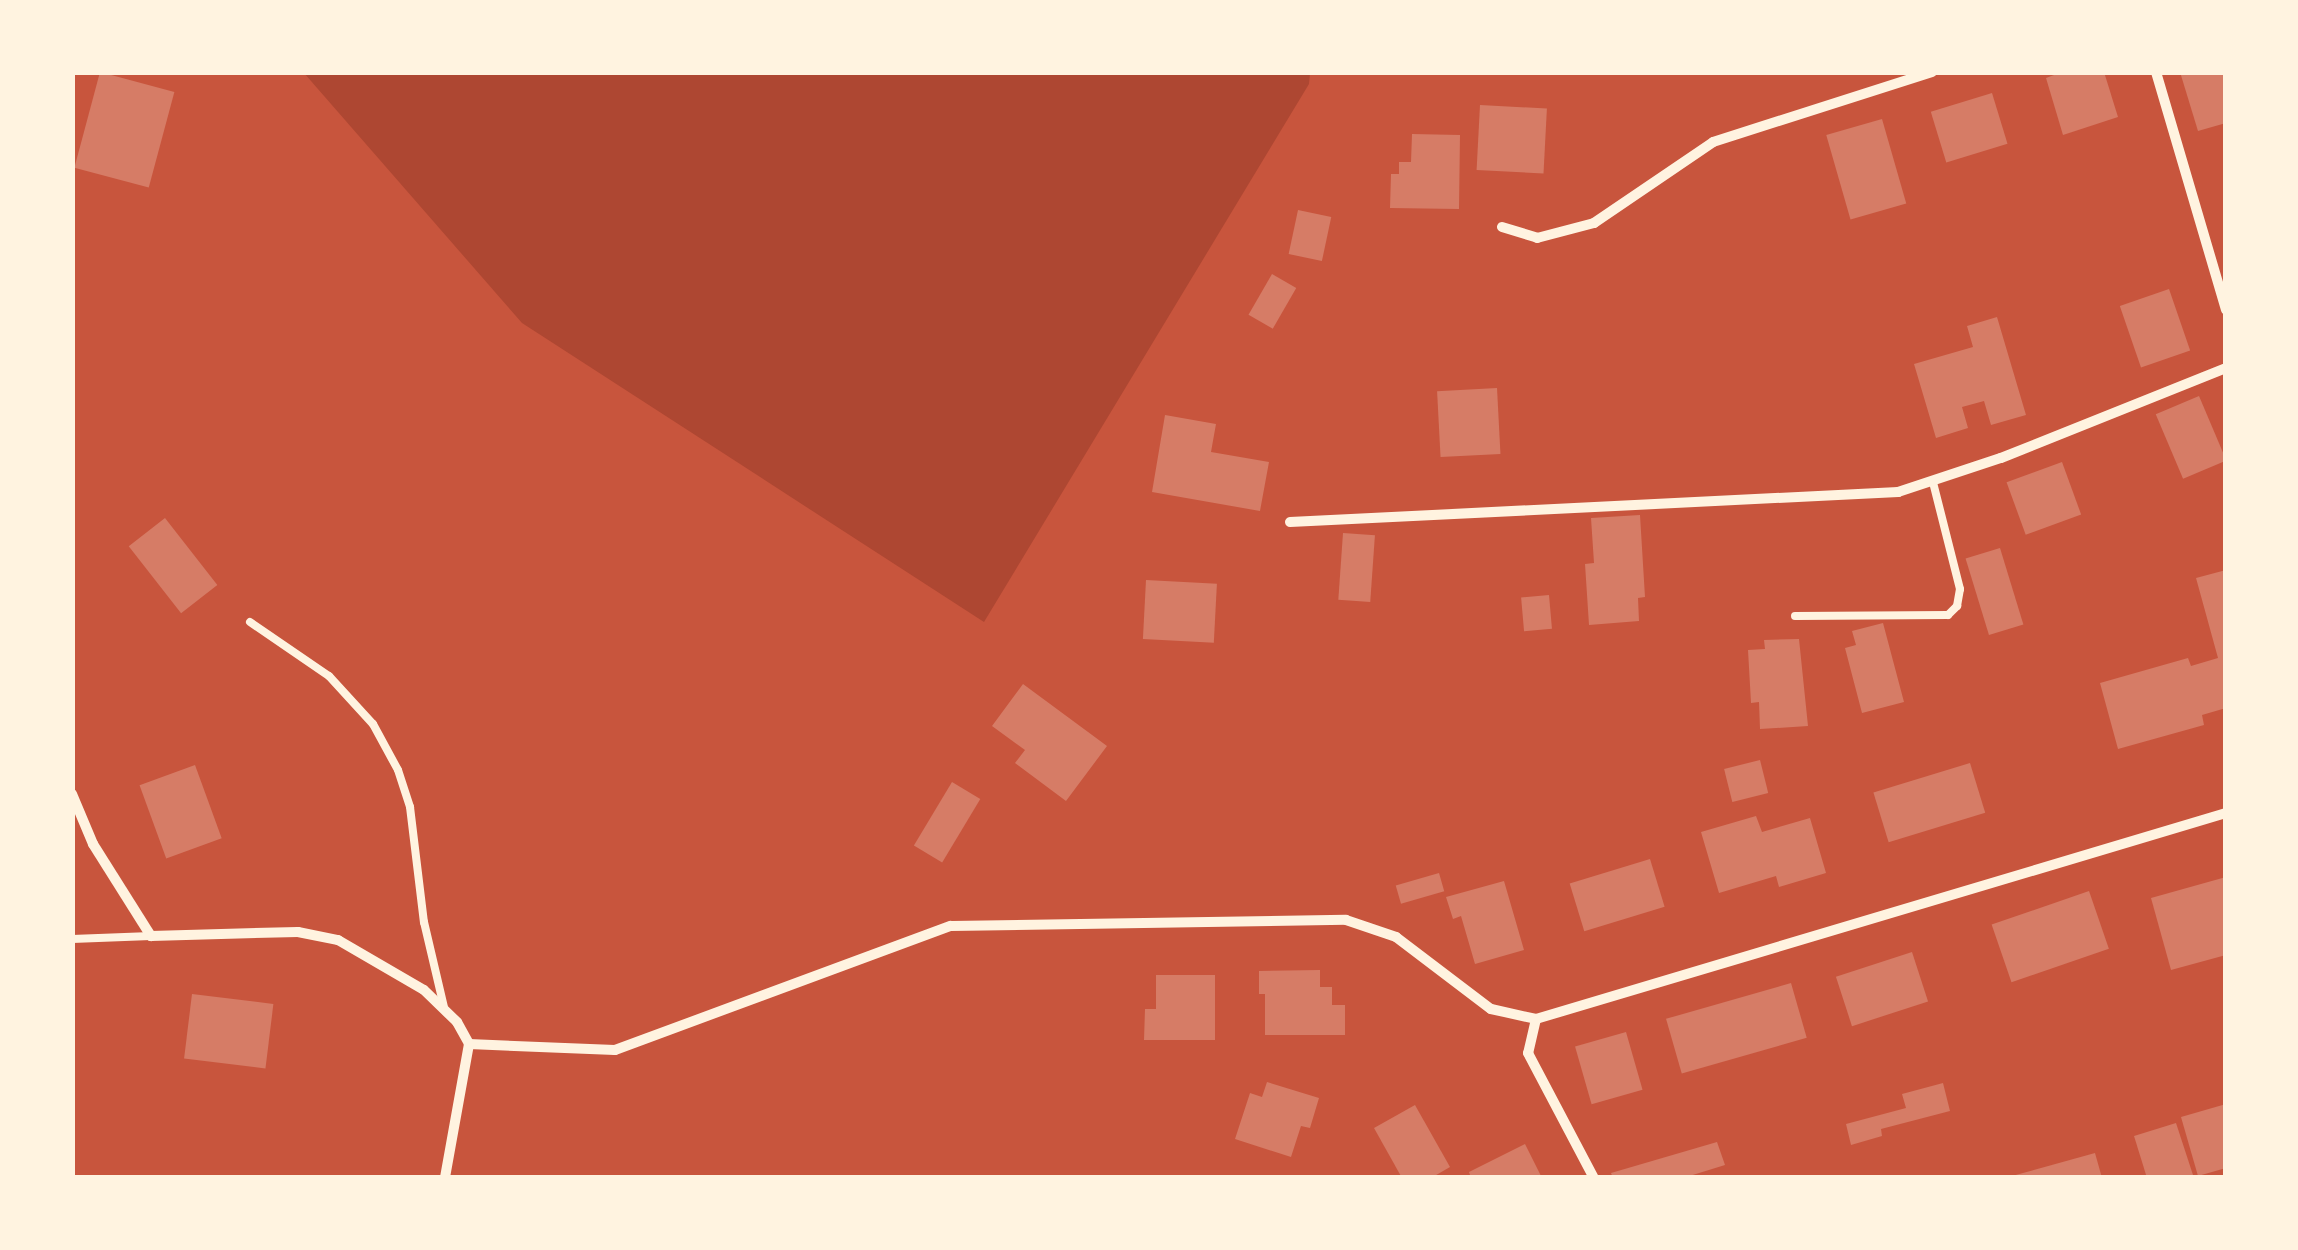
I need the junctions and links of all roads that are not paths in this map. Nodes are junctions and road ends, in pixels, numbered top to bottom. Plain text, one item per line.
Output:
1 (1932, 72) edge
2 (2156, 72) edge
3 (1502, 227) dead end
4 (2226, 310) edge
5 (2226, 368) edge
6 (1933, 482) junction
7 (1290, 522) dead end
8 (1796, 616) dead end
9 (250, 622) dead end
10 (72, 794) edge
11 (2226, 814) edge
12 (151, 936) junction
13 (72, 939) edge
14 (445, 1010) junction
15 (1536, 1019) junction
16 (469, 1044) junction
17 (445, 1178) edge
18 (1594, 1178) edge

1 - 3 street
2 - 4 street
5 - 6 street
6 - 7 street
6 - 8 lane
9 - 14 lane
10 - 12 street
11 - 15 street
12 - 13 lane
12 - 14 street
14 - 16 street
15 - 16 street
15 - 18 street
16 - 17 street

